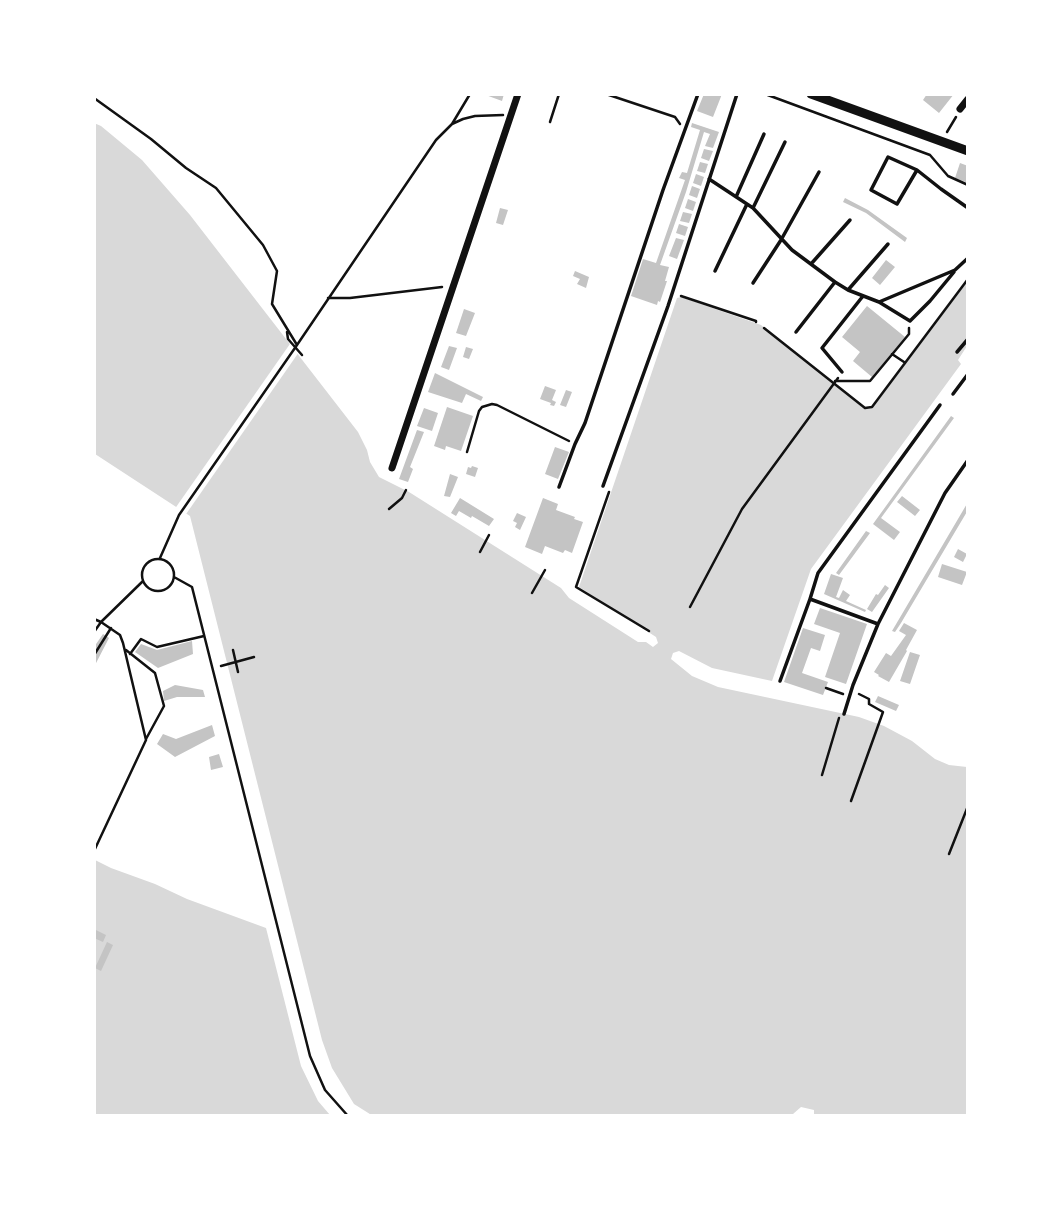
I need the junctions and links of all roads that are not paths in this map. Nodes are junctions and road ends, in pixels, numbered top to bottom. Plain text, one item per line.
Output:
1 (519, 94) edge
2 (698, 94) edge
3 (737, 94) edge
4 (811, 94) edge
5 (968, 99) edge
6 (960, 109) road end
7 (764, 134) dead end
8 (785, 142) dead end
9 (968, 151) edge
10 (917, 170) junction
11 (819, 172) dead end
12 (709, 179) junction
13 (736, 197) junction
14 (747, 204) junction
15 (753, 208) junction
16 (968, 208) edge
17 (850, 220) dead end
18 (781, 240) junction
19 (888, 244) dead end
20 (968, 258) edge
21 (811, 264) junction
22 (715, 271) dead end
23 (955, 271) junction
24 (835, 282) junction
25 (753, 283) dead end
26 (848, 290) junction
27 (863, 296) junction
28 (879, 302) junction
29 (796, 332) dead end
30 (968, 339) edge
31 (957, 352) dead end
32 (842, 372) dead end
33 (968, 374) edge
34 (953, 394) dead end
35 (940, 405) dead end
36 (968, 460) edge
37 (393, 468) dead end
38 (603, 486) dead end
39 (559, 487) dead end
40 (810, 599) junction
41 (878, 624) junction
42 (780, 681) dead end
43 (842, 714) road end

1 - 37 street
2 - 39 lane
3 - 12 lane
4 - 9 street
5 - 6 street
7 - 13 lane
8 - 15 lane
10 - 10 lane
10 - 16 lane
11 - 18 lane
12 - 13 lane
12 - 38 lane
13 - 14 lane
14 - 15 lane
14 - 22 lane
15 - 18 lane
17 - 21 lane
18 - 21 lane
18 - 25 lane
19 - 26 lane
20 - 23 lane
21 - 24 lane
23 - 28 lane
23 - 28 lane
24 - 26 lane
24 - 29 lane
26 - 27 lane
27 - 28 lane
27 - 32 lane
30 - 31 lane
33 - 34 lane
35 - 40 lane
36 - 41 lane
40 - 41 lane
40 - 42 lane
41 - 43 lane

